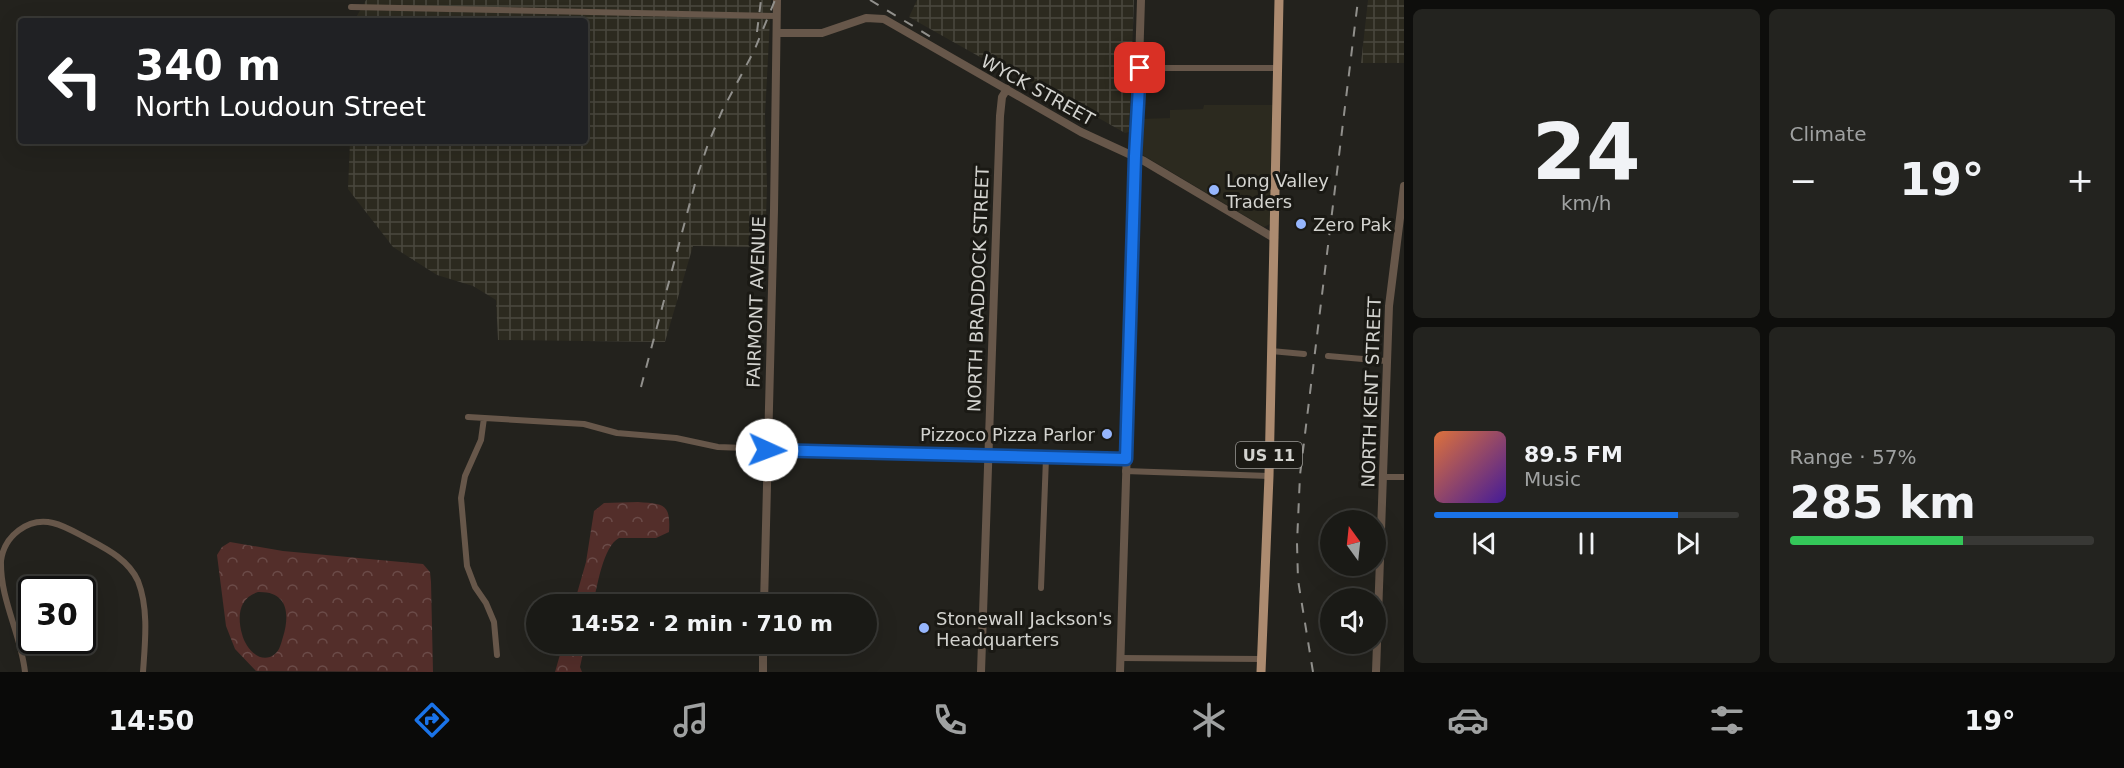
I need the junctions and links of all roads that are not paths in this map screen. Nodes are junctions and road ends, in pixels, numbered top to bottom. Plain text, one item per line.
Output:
1 (777, 0) edge
2 (1141, 0) edge
3 (1279, 0) edge
4 (351, 8) dead end
5 (777, 16) junction
6 (777, 33) junction
7 (1140, 68) junction
8 (1278, 68) junction
9 (1007, 89) junction
10 (1135, 156) junction
11 (1404, 186) edge
12 (1401, 229) edge
13 (1274, 238) junction
14 (1272, 351) junction
15 (1304, 354) dead end
16 (1328, 356) dead end
17 (1386, 361) junction
18 (468, 417) dead end
19 (484, 418) junction
20 (767, 450) junction
21 (987, 456) junction
22 (1046, 458) junction
23 (1126, 459) junction
24 (1125, 471) junction
25 (1269, 476) junction
26 (1383, 477) junction
27 (1404, 477) edge
28 (1041, 588) dead end
29 (764, 594) edge
30 (763, 654) edge
31 (497, 655) dead end
32 (1120, 658) junction
33 (1262, 659) junction
34 (25, 672) edge
35 (143, 672) edge
36 (763, 672) edge
37 (981, 672) edge
38 (1120, 672) edge
39 (1261, 672) edge
40 (1376, 672) edge

1 - 5 street, FAIRMONT AVENUE
2 - 7 street
3 - 8 main road, US 11
4 - 5 street
5 - 6 street, FAIRMONT AVENUE
6 - 9 street, WYCK STREET
6 - 20 street, FAIRMONT AVENUE
7 - 8 street
7 - 10 street
8 - 13 main road, US 11
9 - 10 street, WYCK STREET
9 - 21 street, NORTH BRADDOCK STREET
10 - 13 street, WYCK STREET
10 - 23 street
11 - 12 street, NORTH KENT STREET
12 - 17 street, NORTH KENT STREET
13 - 14 main road, US 11
14 - 15 street
14 - 25 main road, US 11
16 - 17 street
17 - 26 street, NORTH KENT STREET
18 - 19 street
19 - 20 street
19 - 31 street
20 - 21 street
20 - 29 street, FAIRMONT AVENUE
21 - 22 street
21 - 37 street, NORTH BRADDOCK STREET
22 - 23 street
22 - 28 street
23 - 24 street
24 - 25 street
24 - 32 street
25 - 33 main road, US 11
26 - 27 street
26 - 40 street, NORTH KENT STREET
30 - 36 street
32 - 33 street
32 - 38 street
33 - 39 main road, US 11
34 - 35 street

